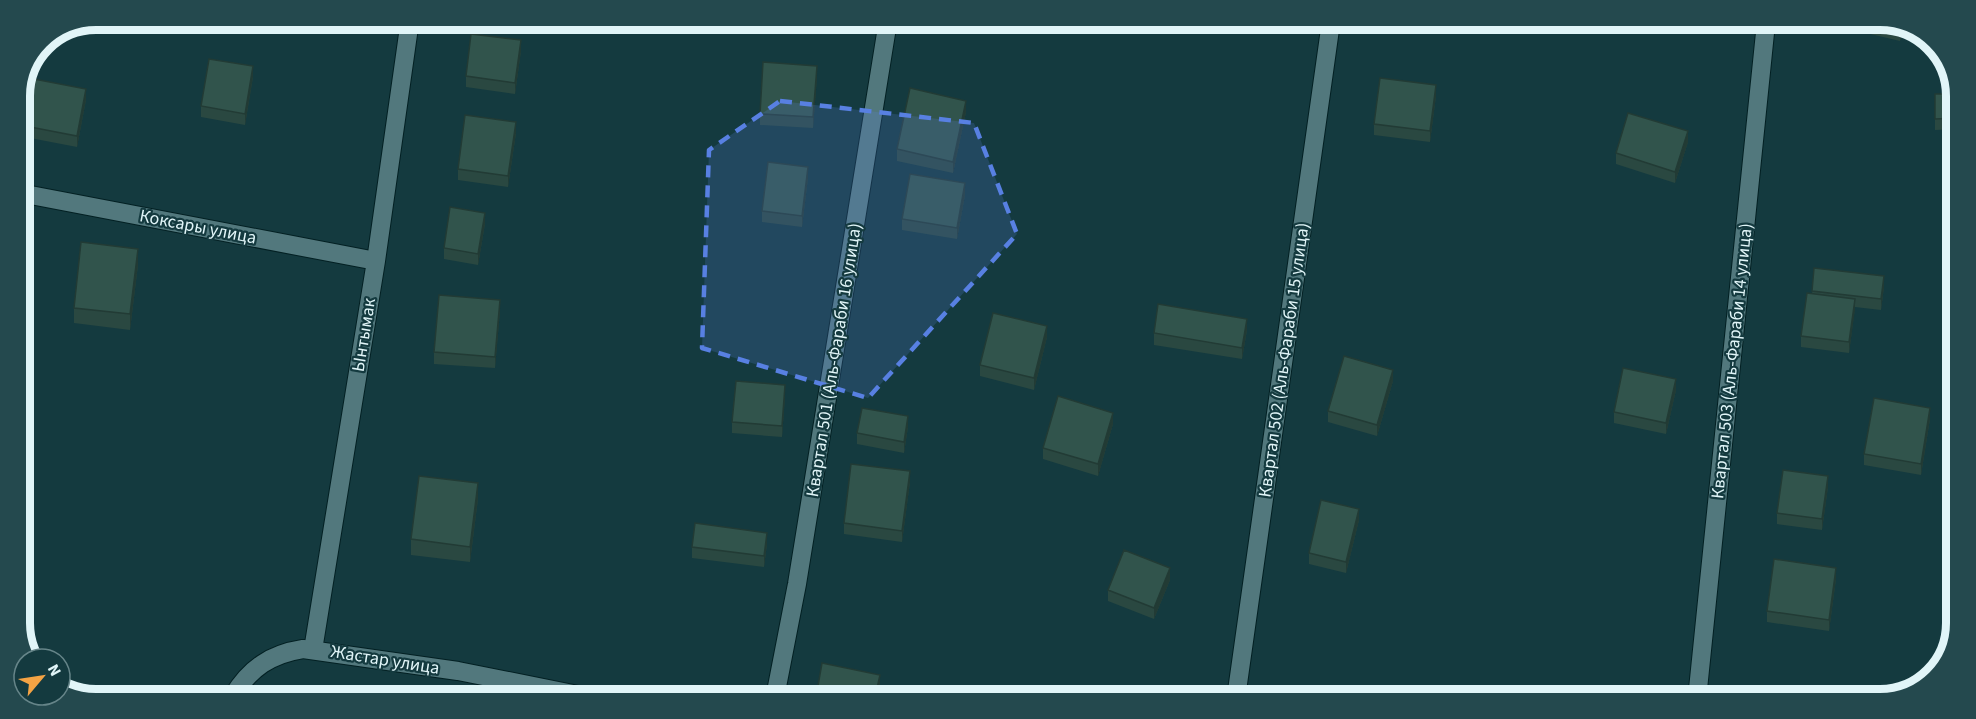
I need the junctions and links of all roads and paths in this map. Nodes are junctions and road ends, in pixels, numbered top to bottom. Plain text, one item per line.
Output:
1 (409, 30) edge
2 (887, 30) edge
3 (1330, 30) edge
4 (1765, 30) edge
5 (30, 195) edge
6 (376, 261) junction
7 (313, 650) junction
8 (238, 689) edge
9 (548, 689) edge
10 (777, 689) edge
11 (1237, 689) edge
12 (1698, 689) edge

1 - 6 street, Ынтымак
2 - 10 street, Квартал 501 (Аль-Фараби 16 улица)
3 - 11 street, Квартал 502 (Аль-Фараби 15 улица)
4 - 12 street, Квартал 503 (Аль-Фараби 14 улица)
5 - 6 street, Коксары улица
6 - 7 street, Ынтымак
7 - 8 street, Жастар улица
7 - 9 street, Жастар улица

